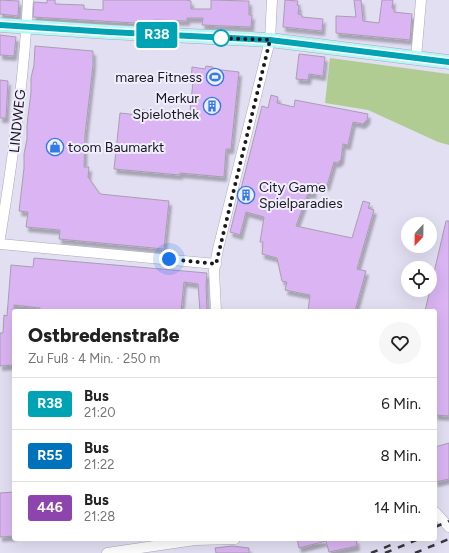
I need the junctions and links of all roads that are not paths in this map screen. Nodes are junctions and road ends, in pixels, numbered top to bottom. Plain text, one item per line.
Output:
1 (28, 0) edge
2 (272, 0) edge
3 (421, 0) edge
4 (0, 25) edge
5 (27, 26) junction
6 (270, 40) junction
7 (416, 58) junction
8 (449, 62) edge
9 (5, 177) edge
10 (0, 238) edge
11 (0, 244) edge
12 (216, 264) junction
13 (216, 309) edge
14 (437, 514) edge
15 (449, 527) edge
16 (188, 541) edge
17 (107, 553) edge

1 - 5 street, LINDWEG
2 - 6 street
3 - 7 street
4 - 5 street
5 - 6 street
5 - 9 street, LINDWEG
6 - 7 street
6 - 12 street
7 - 8 street
9 - 10 street, LINDWEG
11 - 12 street
12 - 13 street
14 - 15 street
16 - 17 street

